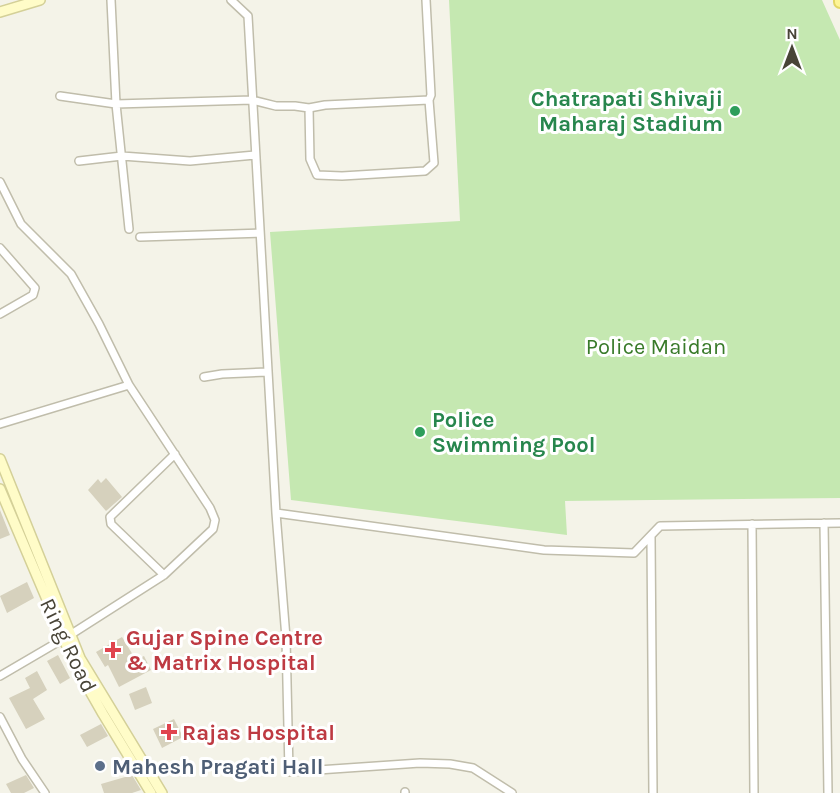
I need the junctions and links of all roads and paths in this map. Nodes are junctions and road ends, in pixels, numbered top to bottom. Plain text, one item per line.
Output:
1 (40, 0) edge
2 (111, 0) edge
3 (231, 0) edge
4 (426, 0) edge
5 (0, 12) edge
6 (60, 96) dead end
7 (252, 100) junction
8 (429, 100) junction
9 (116, 104) junction
10 (309, 108) junction
11 (255, 155) junction
12 (122, 156) junction
13 (79, 160) dead end
14 (0, 182) edge
15 (129, 229) dead end
16 (260, 233) junction
17 (140, 237) dead end
18 (0, 248) edge
19 (0, 314) edge
20 (268, 372) junction
21 (204, 377) dead end
22 (129, 385) junction
23 (0, 424) edge
24 (175, 454) junction
25 (0, 460) edge
26 (0, 489) edge
27 (276, 513) junction
28 (824, 523) junction
29 (840, 523) edge
30 (752, 524) junction
31 (651, 537) junction
32 (164, 576) junction
33 (67, 637) junction
34 (0, 676) edge
35 (0, 717) edge
36 (3, 730) edge
37 (45, 793) edge
38 (151, 793) edge
39 (162, 793) edge
40 (512, 793) edge
41 (653, 793) edge
42 (754, 793) edge
43 (828, 793) edge

1 - 5 main road
2 - 9 street
3 - 7 street
4 - 8 street
6 - 9 street
7 - 9 street
7 - 10 street
7 - 11 street
8 - 10 street
8 - 10 street
9 - 12 street
11 - 12 street
11 - 16 street
12 - 13 street
12 - 15 street
14 - 22 street
16 - 17 street
16 - 20 street
18 - 19 street
20 - 21 street
20 - 27 street
22 - 23 street
22 - 24 street
24 - 32 street
24 - 32 street
25 - 33 main road
26 - 33 main road, Ring Road
27 - 31 street
27 - 40 street
28 - 29 street
28 - 30 street
28 - 43 street
30 - 31 street
30 - 42 street
31 - 41 street
32 - 33 street
33 - 34 street
33 - 38 main road, Ring Road
33 - 39 main road
35 - 36 street
36 - 37 street

